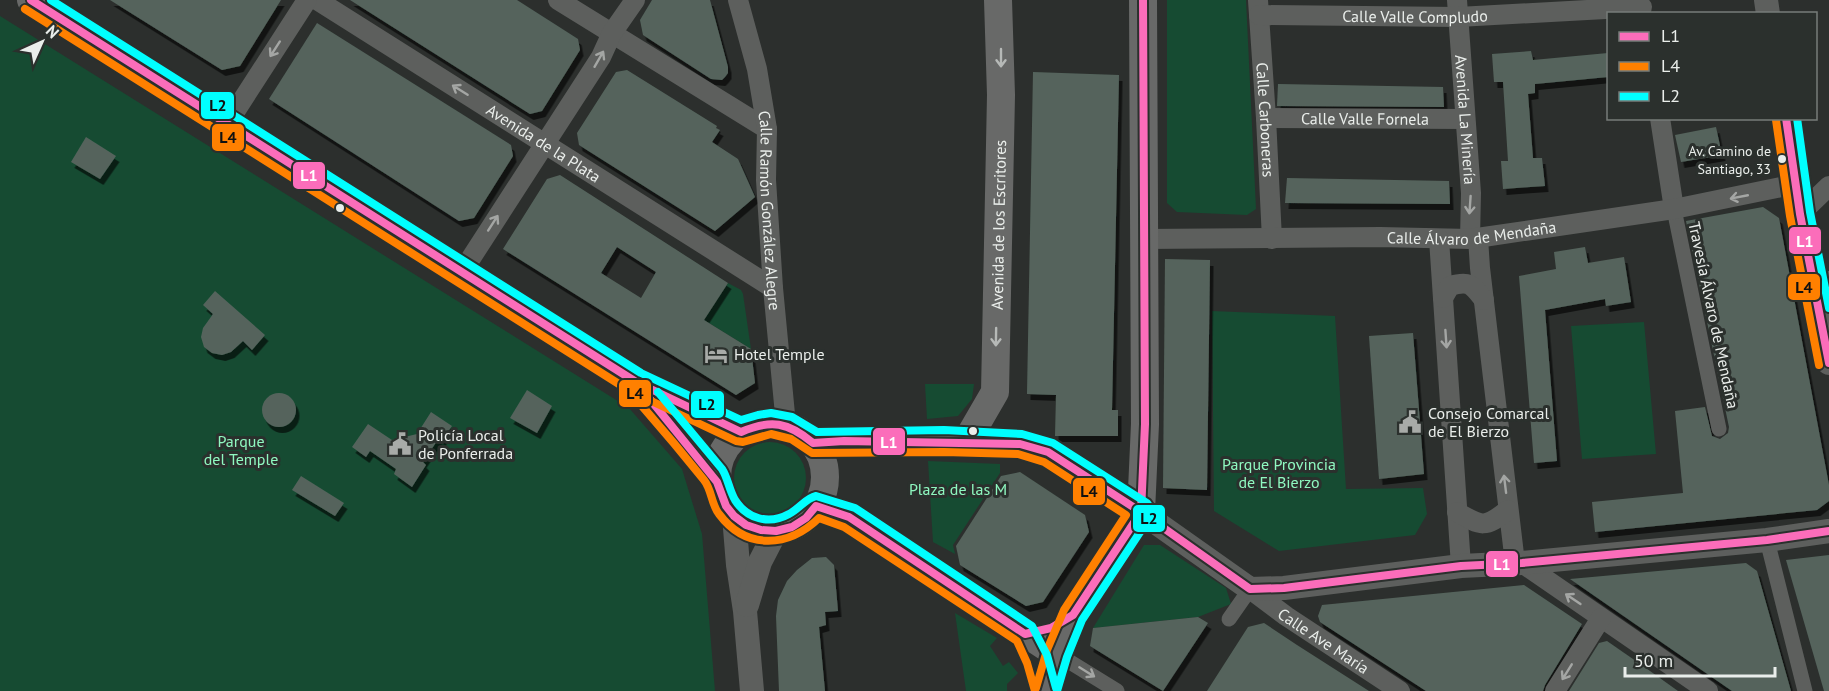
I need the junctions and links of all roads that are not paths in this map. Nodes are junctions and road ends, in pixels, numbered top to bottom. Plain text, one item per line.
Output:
1 (31, 0) edge
2 (307, 0) edge
3 (316, 0) edge
4 (558, 0) edge
5 (635, 0) edge
6 (738, 0) edge
7 (998, 0) edge
8 (1143, 0) edge
9 (1259, 7) edge
10 (1642, 7) edge
11 (1457, 9) edge
12 (612, 33) junction
13 (1266, 118) junction
14 (1465, 119) junction
15 (1660, 120) edge
16 (1785, 120) edge
17 (227, 124) junction
18 (767, 129) junction
19 (545, 144) junction
20 (1796, 184) junction
21 (1829, 186) edge
22 (1674, 209) junction
23 (1800, 214) junction
24 (1474, 238) junction
25 (1144, 239) junction
26 (1272, 239) junction
27 (1439, 239) junction
28 (462, 272) junction
29 (1821, 281) edge
30 (773, 288) junction
31 (1443, 298) junction
32 (1484, 300) junction
33 (1829, 363) edge
34 (636, 382) junction
35 (786, 425) junction
36 (1719, 429) dead end
37 (741, 432) junction
38 (966, 442) junction
39 (813, 443) junction
40 (717, 482) junction
41 (816, 506) junction
42 (1508, 510) junction
43 (1141, 512) junction
44 (1457, 512) junction
45 (734, 516) junction
46 (776, 531) junction
47 (1829, 531) edge
48 (1767, 540) junction
49 (1518, 563) junction
50 (1461, 566) junction
51 (1250, 589) junction
52 (745, 610) junction
53 (1073, 615) junction
54 (1601, 618) junction
55 (1229, 619) dead end
56 (1025, 634) junction
57 (1057, 654) junction
58 (752, 691) edge
59 (1046, 691) edge
60 (1117, 691) edge
61 (1400, 691) edge
62 (1556, 691) edge
63 (1708, 691) edge
64 (1805, 691) edge

1 - 17 main road
2 -> 17 street
19 -> 3 street, Avenida de la Plata
4 - 12 street
5 - 12 street
6 - 18 street, Calle Ramón González Alegre
7 -> 38 main road, Avenida de los Escritores
8 - 25 main road
9 - 11 street, Calle Valle Compludo
9 - 13 street, Calle Carboneras
10 - 11 street, Calle Valle Compludo
11 - 14 street, Avenida La Minería
12 - 18 street
19 -> 12 street
13 - 14 street, Calle Valle Fornela
13 - 26 street, Calle Carboneras
14 -> 24 street, Avenida La Minería
15 - 22 street
16 - 20 street
17 - 28 main road
18 - 30 street, Calle Ramón González Alegre
28 -> 19 street
19 - 30 street, Avenida de la Plata
20 -> 22 street, Calle Álvaro de Mendaña
20 - 23 street
21 - 23 street
22 - 24 street, Calle Álvaro de Mendaña
22 - 36 street, Travesía Álvaro de Mendaña
23 - 29 street
24 - 27 street, Calle Álvaro de Mendaña
24 - 32 street, Avenida La Minería
25 - 26 street, Calle Álvaro de Mendaña
25 - 43 main road
26 - 27 street, Calle Álvaro de Mendaña
27 - 31 street
28 - 34 main road
29 - 33 street
30 - 35 street, Calle Ramón González Alegre
31 - 32 street
31 -> 44 street
42 -> 32 street, Avenida La Minería
34 - 37 main road
34 - 40 main road
35 - 37 main road
35 - 39 main road
37 - 40 main road
38 - 39 main road
38 - 43 main road
39 - 41 main road
40 - 45 main road
41 - 46 main road
41 - 56 main road
42 - 44 street
42 - 49 street, Avenida La Minería
43 - 51 street
43 - 53 main road
44 - 50 street
45 - 46 main road
45 - 52 street
46 - 52 street
47 - 48 street
48 - 49 street
48 - 64 street
49 - 50 street
54 -> 49 street
50 - 51 street
51 - 55 street
51 - 61 street, Calle Ave María
52 - 58 street
53 - 56 main road
53 - 57 main road
54 -> 62 street
54 - 63 street
56 - 57 main road
56 - 59 main road
57 - 59 main road
57 -> 60 street

